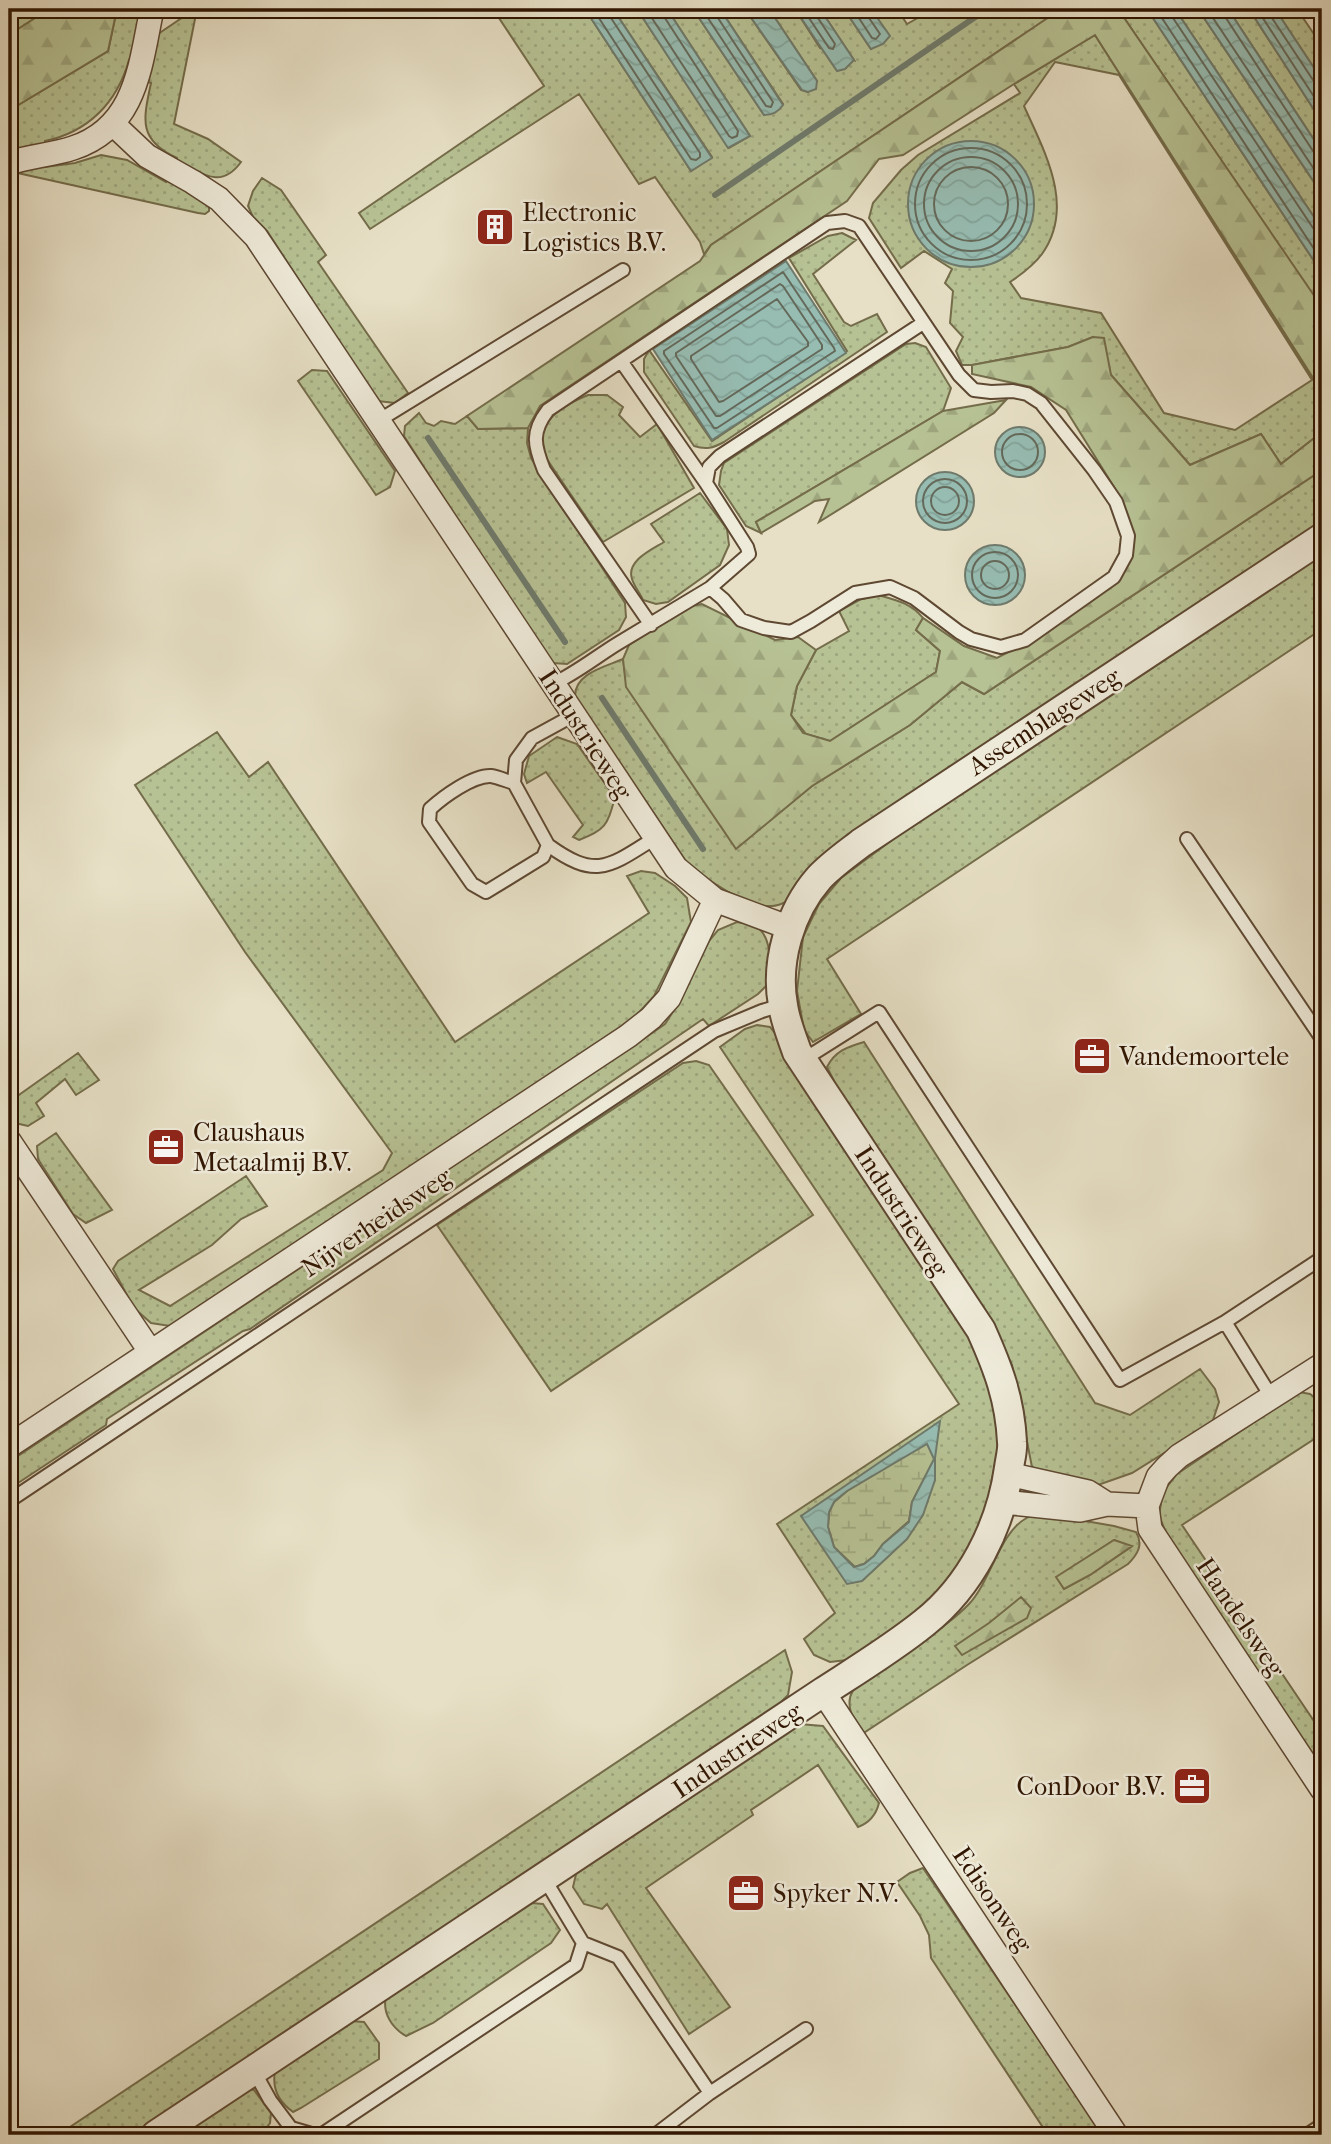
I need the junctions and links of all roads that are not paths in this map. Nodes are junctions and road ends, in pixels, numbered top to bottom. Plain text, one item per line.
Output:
1 (152, 9) edge
2 (113, 124) junction
3 (9, 163) edge
4 (624, 270) dead end
5 (923, 323) junction
6 (621, 361) junction
7 (378, 421) junction
8 (706, 483) junction
9 (1322, 538) edge
10 (710, 588) junction
11 (650, 625) junction
12 (553, 684) junction
13 (574, 715) junction
14 (514, 783) junction
15 (655, 838) junction
16 (1187, 839) dead end
17 (548, 845) junction
18 (715, 900) junction
19 (790, 928) junction
20 (782, 1005) junction
21 (1322, 1040) edge
22 (803, 1061) junction
23 (9, 1141) edge
24 (1322, 1258) edge
25 (1225, 1322) junction
26 (150, 1351) junction
27 (1322, 1365) edge
28 (1272, 1398) junction
29 (9, 1446) edge
30 (1008, 1474) junction
31 (9, 1501) edge
32 (1003, 1502) junction
33 (1107, 1504) junction
34 (1147, 1506) junction
35 (823, 1692) junction
36 (1322, 1789) edge
37 (544, 1878) junction
38 (583, 1943) junction
39 (806, 2029) dead end
40 (254, 2071) junction
41 (710, 2093) junction
42 (1322, 2125) edge
43 (156, 2135) edge
44 (315, 2135) edge
45 (321, 2135) edge
46 (655, 2135) edge
47 (1116, 2135) edge
48 (1307, 2135) edge

1 - 2 street
2 - 3 street
2 - 7 street, Industrieweg
4 - 7 lane
5 - 6 lane
5 - 8 lane
5 - 10 lane
6 - 8 lane
6 - 11 lane
7 - 12 street, Industrieweg
8 - 10 lane
9 - 19 street, Assemblageweg
10 - 11 lane
11 - 12 lane
12 - 13 street, Industrieweg
13 - 14 lane
13 - 15 street, Industrieweg
14 - 17 lane
14 - 17 lane
15 - 17 lane
15 - 18 street, Industrieweg
16 - 21 lane
18 - 19 street, Industrieweg
18 - 26 street, Nijverheidsweg
19 - 20 street, Industrieweg
20 - 22 street, Industrieweg
20 - 31 lane, Nijverheidsweg
22 - 25 lane
22 - 30 street, Industrieweg
23 - 26 street
24 - 25 lane
25 - 28 lane
26 - 29 street, Nijverheidsweg
27 - 28 street
28 - 34 street
30 - 32 street, Industrieweg
30 - 33 street
32 - 33 street
32 - 35 street, Industrieweg
33 - 34 street
34 - 36 street, Handelsweg
35 - 37 street, Industrieweg
35 - 47 street, Edisonweg
37 - 38 lane
37 - 40 street, Industrieweg
38 - 41 lane
38 - 45 lane
39 - 41 lane
40 - 43 street, Industrieweg
40 - 44 lane
41 - 46 lane
42 - 48 lane

